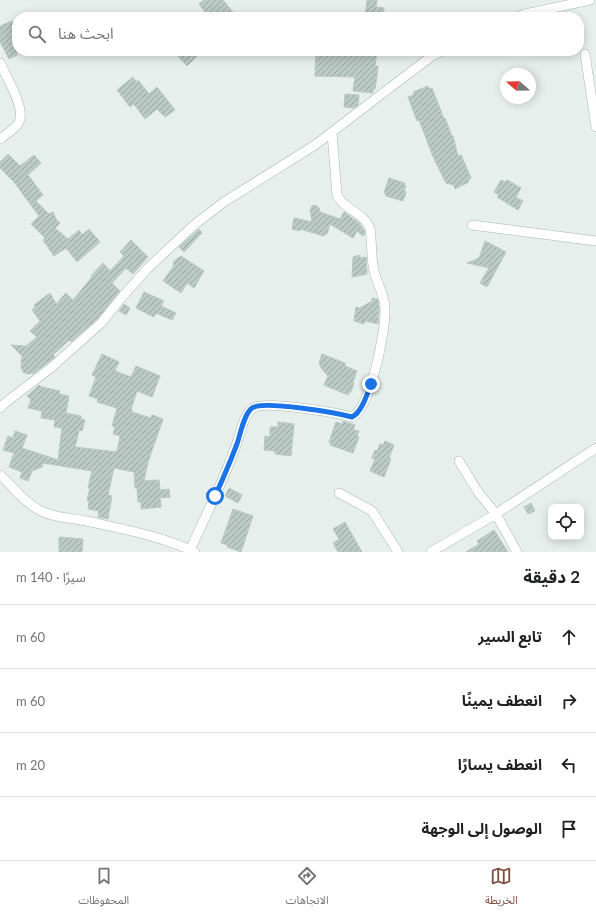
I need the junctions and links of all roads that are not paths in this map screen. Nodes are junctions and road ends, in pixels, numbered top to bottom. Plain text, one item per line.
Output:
1 (590, 0) edge
2 (535, 12) edge
3 (586, 54) dead end
4 (432, 56) edge
5 (0, 63) edge
6 (596, 127) edge
7 (332, 133) junction
8 (0, 139) edge
9 (472, 225) dead end
10 (596, 241) edge
11 (0, 408) edge
12 (594, 454) edge
13 (458, 461) dead end
14 (0, 475) edge
15 (339, 493) dead end
16 (496, 514) junction
17 (187, 550) edge
18 (398, 552) edge
19 (431, 552) edge
20 (517, 552) edge

1 - 2 street
3 - 6 street
4 - 7 street
5 - 8 street
7 - 11 street
7 - 17 street
9 - 10 street
12 - 16 street
13 - 16 street
14 - 17 street
15 - 18 street
16 - 19 street
16 - 20 street

